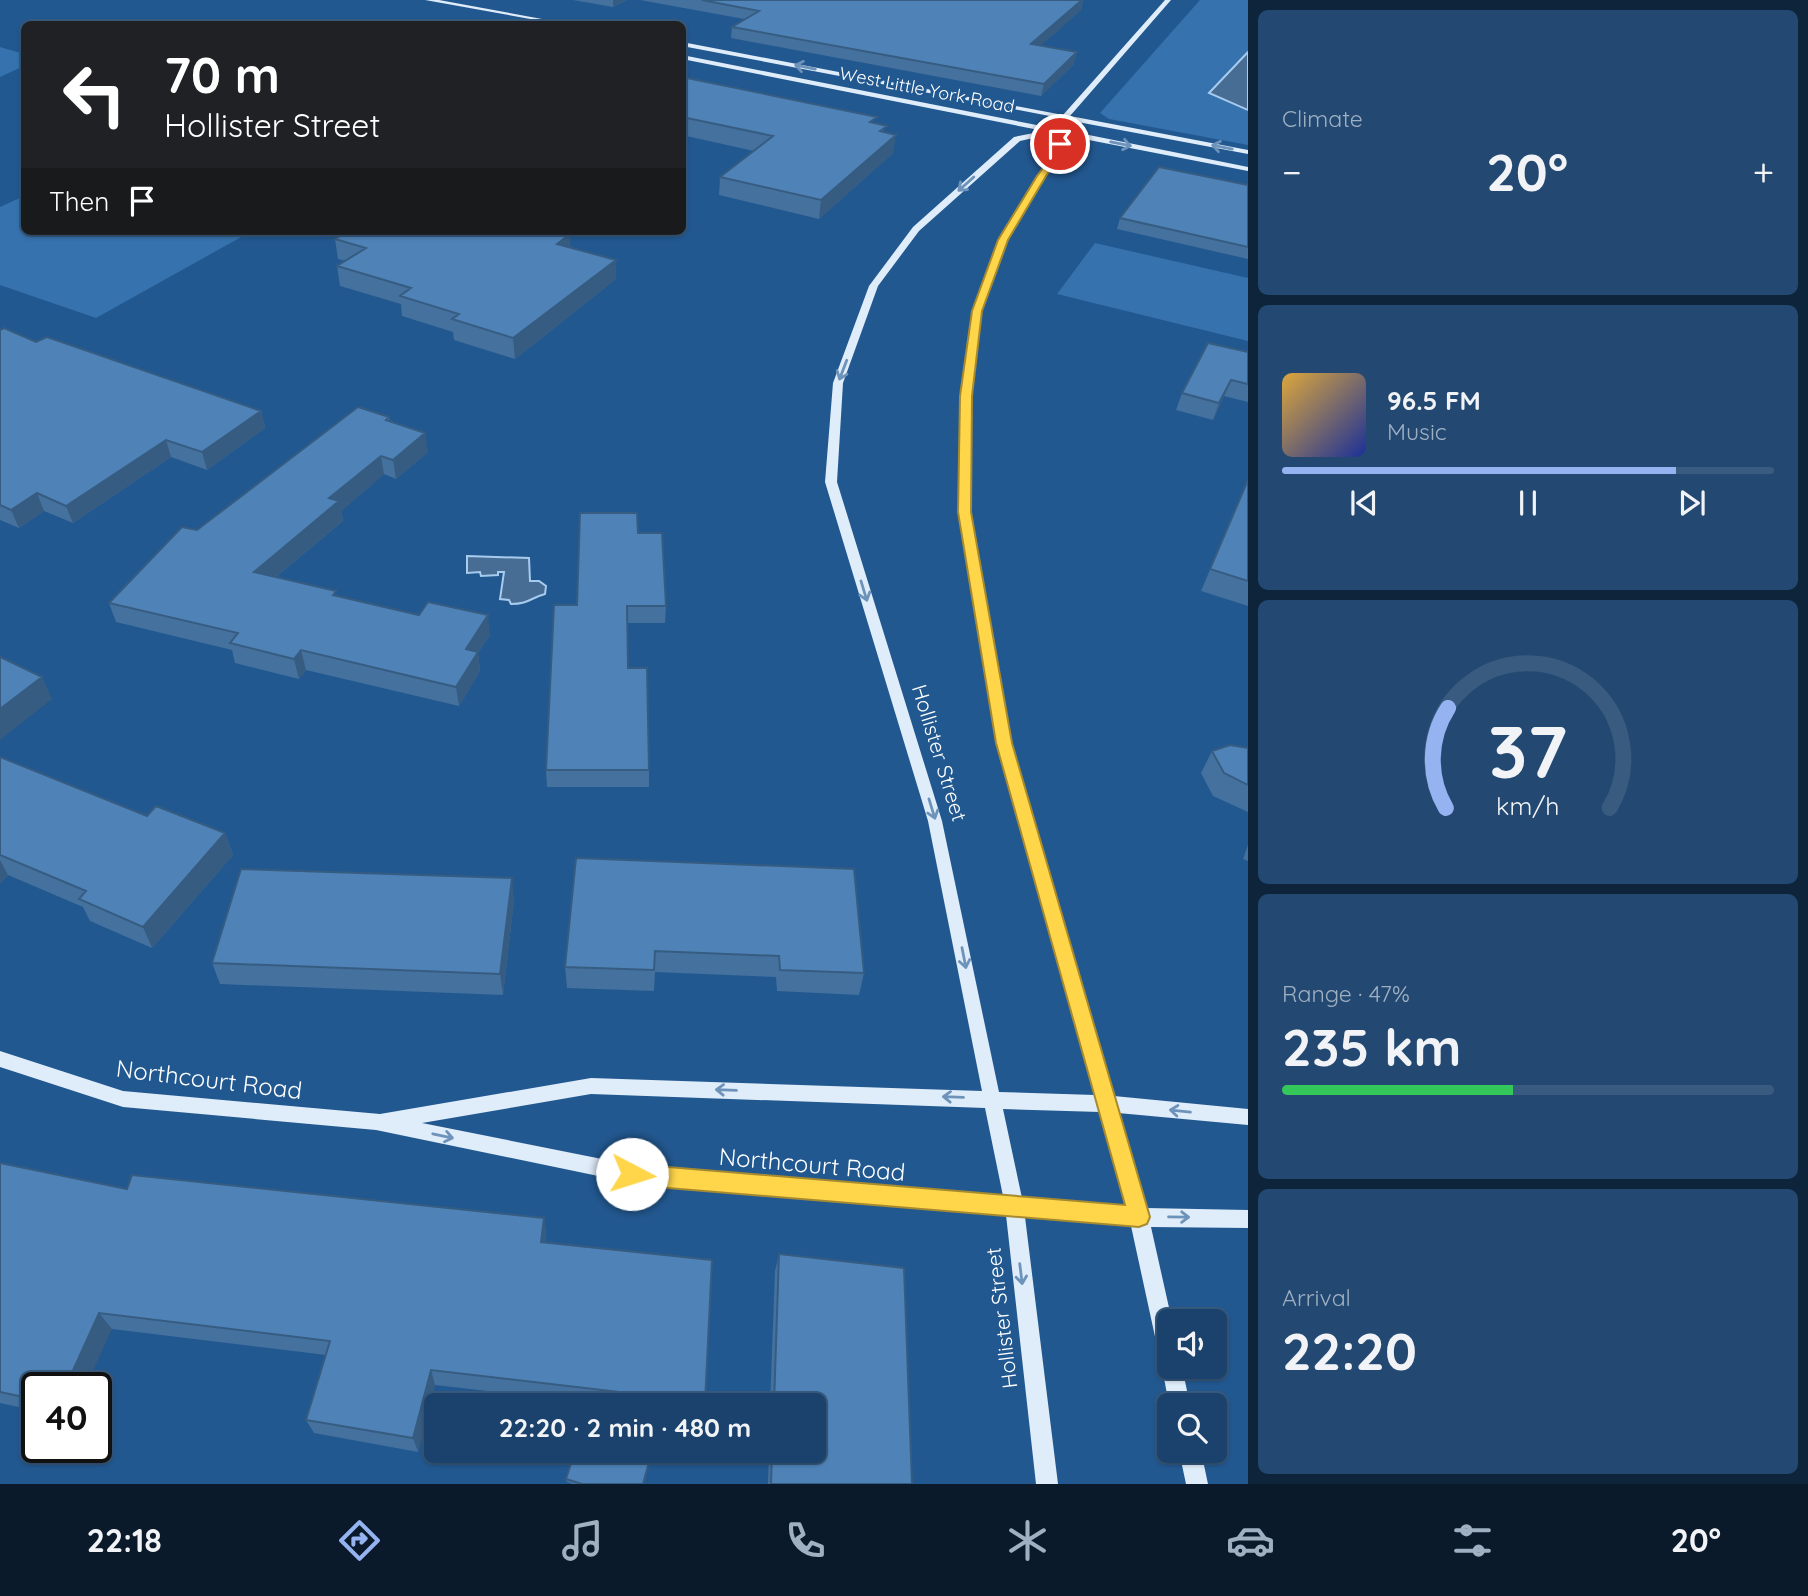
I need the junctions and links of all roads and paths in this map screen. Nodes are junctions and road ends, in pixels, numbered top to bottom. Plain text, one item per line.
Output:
1 (428, 0) edge
2 (1168, 0) edge
3 (471, 9) junction
4 (527, 21) edge
5 (547, 21) edge
6 (686, 45) edge
7 (686, 58) edge
8 (1059, 124) junction
9 (1248, 152) edge
10 (1248, 169) edge
11 (0, 1059) edge
12 (992, 1099) junction
13 (1107, 1104) junction
14 (1248, 1118) edge
15 (376, 1122) junction
16 (1014, 1206) junction
17 (1139, 1217) junction
18 (1248, 1219) edge
19 (1159, 1309) edge
20 (1193, 1463) edge
21 (1047, 1484) edge
22 (1197, 1484) edge

1 - 3 main road
2 - 8 main road
3 - 4 main road
3 - 5 main road
8 -> 6 main road, West Little York Road
7 - 8 main road, West Little York Road
9 -> 8 main road, West Little York Road
8 -> 10 main road, West Little York Road
8 -> 12 main road, Hollister Street
8 - 13 main road
11 - 15 main road, Northcourt Road
12 - 13 main road, Northcourt Road
12 -> 15 main road, Northcourt Road
12 - 16 main road, Hollister Street
14 -> 13 main road, Northcourt Road
13 - 17 main road
15 -> 16 main road, Northcourt Road
16 - 17 main road, Northcourt Road
16 -> 21 main road, Hollister Street
17 -> 18 main road, Northcourt Road
17 - 19 main road
20 - 22 main road

